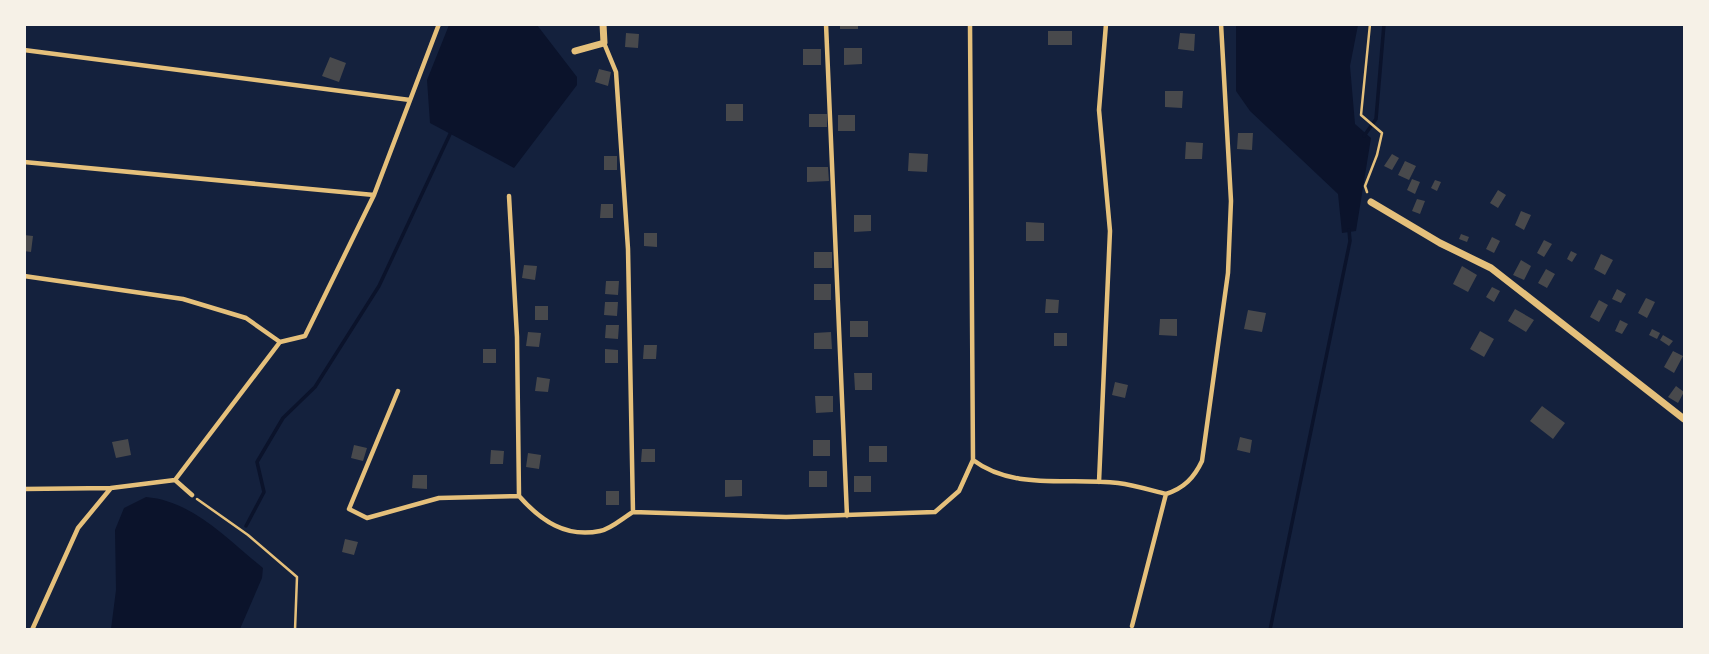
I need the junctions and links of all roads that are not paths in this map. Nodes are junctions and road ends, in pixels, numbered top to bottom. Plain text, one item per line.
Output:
1 (439, 24) edge
2 (603, 24) edge
3 (826, 24) edge
4 (970, 24) edge
5 (1106, 24) edge
6 (1221, 24) edge
7 (604, 43) junction
8 (24, 50) edge
9 (575, 51) dead end
10 (410, 100) junction
11 (24, 162) edge
12 (374, 195) junction
13 (509, 196) dead end
14 (1371, 202) road end
15 (24, 276) edge
16 (280, 342) junction
17 (398, 391) dead end
18 (1685, 419) edge
19 (974, 460) junction
20 (175, 480) junction
21 (1099, 482) junction
22 (111, 488) junction
23 (24, 489) edge
24 (1166, 494) junction
25 (192, 495) road end
26 (519, 496) junction
27 (633, 512) junction
28 (847, 516) junction
29 (1132, 626) dead end
30 (32, 629) edge

1 - 10 lane
2 - 7 street
3 - 28 lane
4 - 19 lane
5 - 21 lane
6 - 24 lane
7 - 9 street
7 - 27 lane
8 - 10 lane
10 - 12 lane
11 - 12 lane
12 - 16 lane
13 - 26 lane
14 - 18 street
15 - 16 lane
16 - 20 lane
17 - 26 lane
19 - 21 lane
19 - 28 lane
20 - 22 lane
20 - 25 lane
21 - 24 lane
22 - 23 lane
22 - 30 lane
24 - 29 lane
26 - 27 lane
27 - 28 lane

